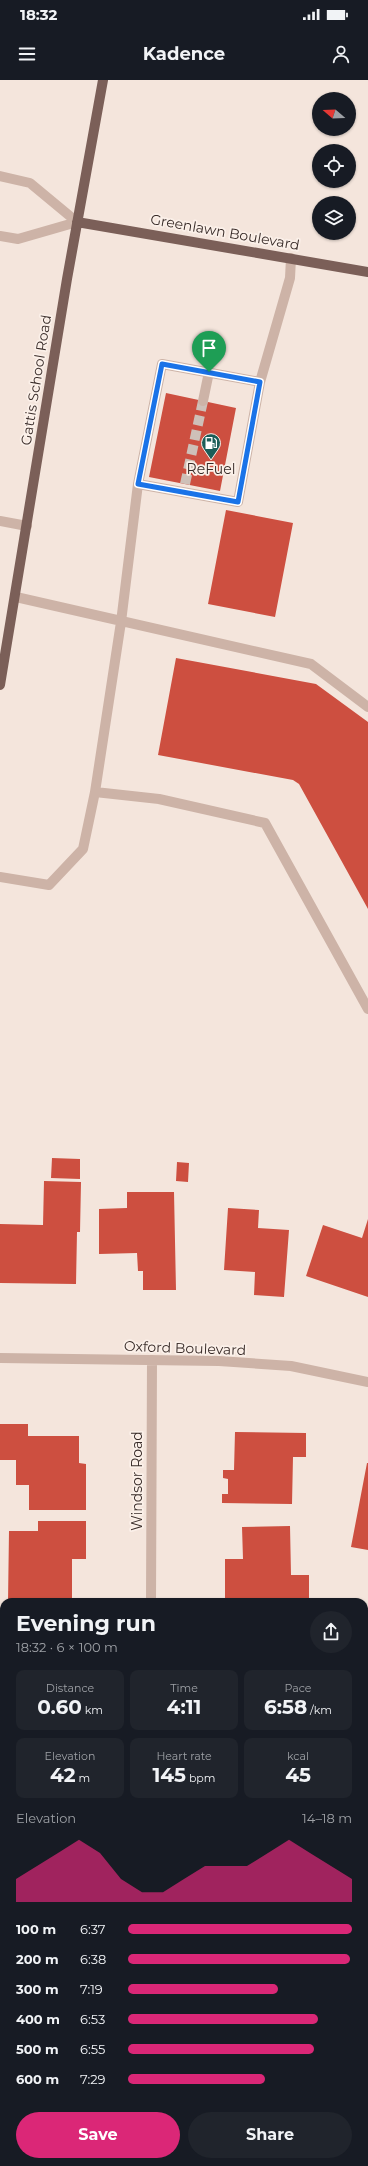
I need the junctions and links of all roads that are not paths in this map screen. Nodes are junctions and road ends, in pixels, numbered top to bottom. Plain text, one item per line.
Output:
1 (103, 80) edge
2 (0, 176) edge
3 (77, 222) junction
4 (0, 236) edge
5 (291, 258) junction
6 (368, 272) edge
7 (209, 372) junction
8 (260, 382) junction
9 (203, 401) tunnel mouth
10 (138, 484) junction
11 (0, 521) edge
12 (27, 526) junction
13 (16, 597) junction
14 (121, 622) junction
15 (0, 686) edge
16 (368, 707) edge
17 (94, 792) junction
18 (0, 877) edge
19 (368, 1008) edge
20 (0, 1358) edge
21 (152, 1360) junction
22 (368, 1382) edge
23 (151, 1598) edge

1 - 3 main road, Gattis School Road
2 - 3 street
3 - 4 street, Greenlawn Boulevard
3 - 5 main road, Greenlawn Boulevard
3 - 12 main road, Gattis School Road
5 - 6 main road, Greenlawn Boulevard
5 - 8 street
7 - 8 street
7 - 9 street
7 - 10 street
8 - 10 street
10 - 14 street
11 - 12 street
12 - 13 main road, Gattis School Road
13 - 14 street
13 - 15 main road, Gattis School Road
14 - 16 street
14 - 17 street
17 - 18 street
17 - 19 street
20 - 21 street, Oxford Boulevard
21 - 22 street, Oxford Boulevard
21 - 23 street, Windsor Road

